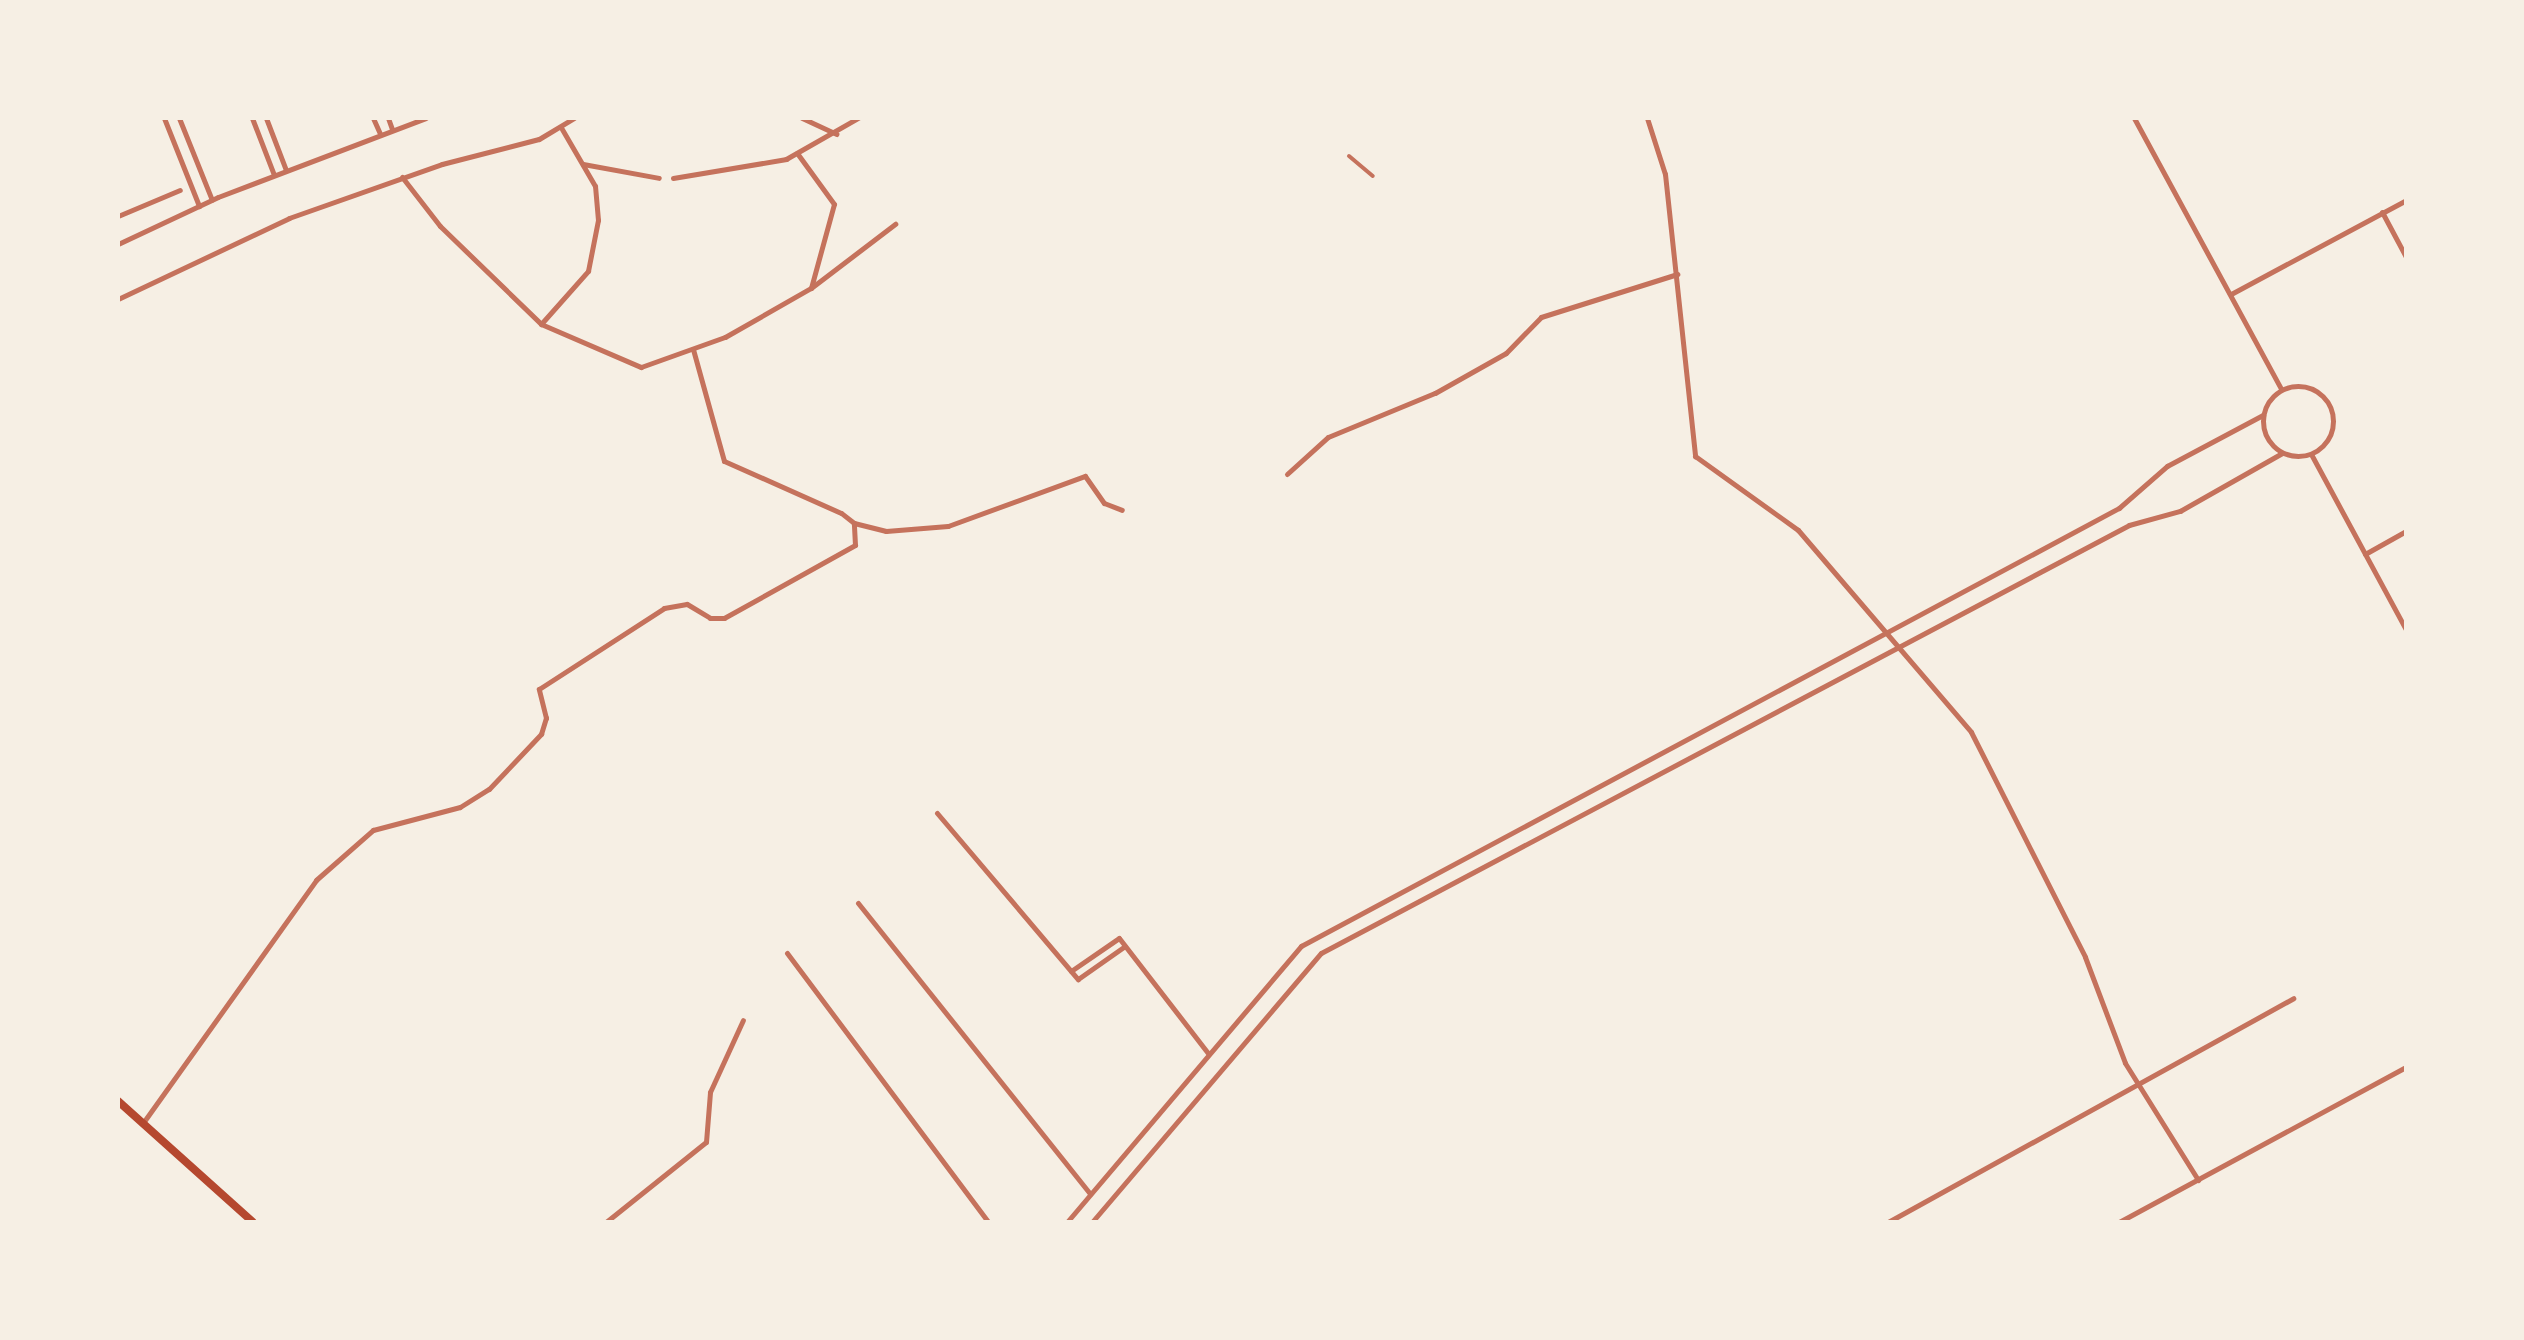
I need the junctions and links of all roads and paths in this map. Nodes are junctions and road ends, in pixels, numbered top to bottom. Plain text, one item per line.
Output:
1 (178, 118) edge
2 (252, 118) edge
3 (266, 118) edge
4 (374, 118) edge
5 (388, 118) edge
6 (426, 118) edge
7 (574, 118) edge
8 (802, 118) edge
9 (858, 118) edge
10 (1647, 118) edge
11 (2134, 118) edge
12 (165, 120) edge
13 (392, 129) junction
14 (562, 129) junction
15 (380, 134) junction
16 (836, 134) junction
17 (798, 153) junction
18 (1349, 156) dead end
19 (580, 164) junction
20 (286, 170) junction
21 (274, 175) junction
22 (1373, 176) dead end
23 (402, 177) junction
24 (659, 178) dead end
25 (673, 178) dead end
26 (180, 190) dead end
27 (212, 200) junction
28 (2406, 200) edge
29 (199, 206) junction
30 (2382, 212) junction
31 (118, 216) edge
32 (895, 224) dead end
33 (118, 244) edge
34 (2406, 258) edge
35 (1677, 274) junction
36 (810, 288) junction
37 (2230, 294) junction
38 (118, 298) edge
39 (542, 324) junction
40 (693, 349) junction
41 (2281, 389) junction
42 (2263, 416) junction
43 (2282, 453) junction
44 (2311, 454) junction
45 (1287, 474) dead end
46 (1122, 510) dead end
47 (854, 522) junction
48 (2406, 531) edge
49 (2365, 554) junction
50 (2406, 630) edge
51 (1890, 634) junction
52 (1900, 647) junction
53 (937, 814) dead end
54 (858, 903) dead end
55 (1125, 946) junction
56 (787, 953) dead end
57 (1071, 971) junction
58 (2293, 998) dead end
59 (742, 1020) dead end
60 (1208, 1053) junction
61 (2406, 1067) edge
62 (2138, 1084) junction
63 (118, 1101) edge
64 (144, 1120) junction
65 (2198, 1180) junction
66 (1090, 1194) junction
67 (253, 1222) edge
68 (606, 1222) edge
69 (988, 1222) edge
70 (1066, 1222) edge
71 (1092, 1222) edge
72 (1888, 1222) edge
73 (2119, 1222) edge

1 - 12 street
1 - 27 street
2 - 21 street
3 - 20 street
4 - 15 street
5 - 13 street
6 - 13 street
7 - 14 street
8 - 16 street
9 - 16 street
10 - 35 street
11 - 37 street
12 - 29 street
13 - 15 street
14 - 19 street
14 - 23 street
15 - 20 street
16 - 17 street
17 - 25 street
17 - 36 street
18 - 22 street
19 - 24 street
19 - 39 street
20 - 21 street
21 - 27 street
23 - 38 street
23 - 39 street
26 - 31 street
27 - 29 street
28 - 30 street
29 - 33 street
30 - 34 street
30 - 37 street
32 - 36 street
35 - 45 street
35 - 51 street
36 - 40 street
37 - 41 street
39 - 40 street
40 - 47 street
41 - 42 street
41 - 44 street
42 - 43 street
42 - 51 street
43 - 44 street
43 - 52 street
44 - 49 street
46 - 47 street
47 - 64 street
48 - 49 street
49 - 50 street
51 - 52 street
51 - 60 street
52 - 62 street
52 - 71 street
53 - 57 street
54 - 66 street
55 - 57 street
55 - 57 street
55 - 60 street
56 - 69 street
58 - 62 street
59 - 68 street
60 - 66 street
61 - 65 street
62 - 65 street
62 - 72 street
63 - 64 main road
64 - 67 main road
65 - 73 street
66 - 70 street

